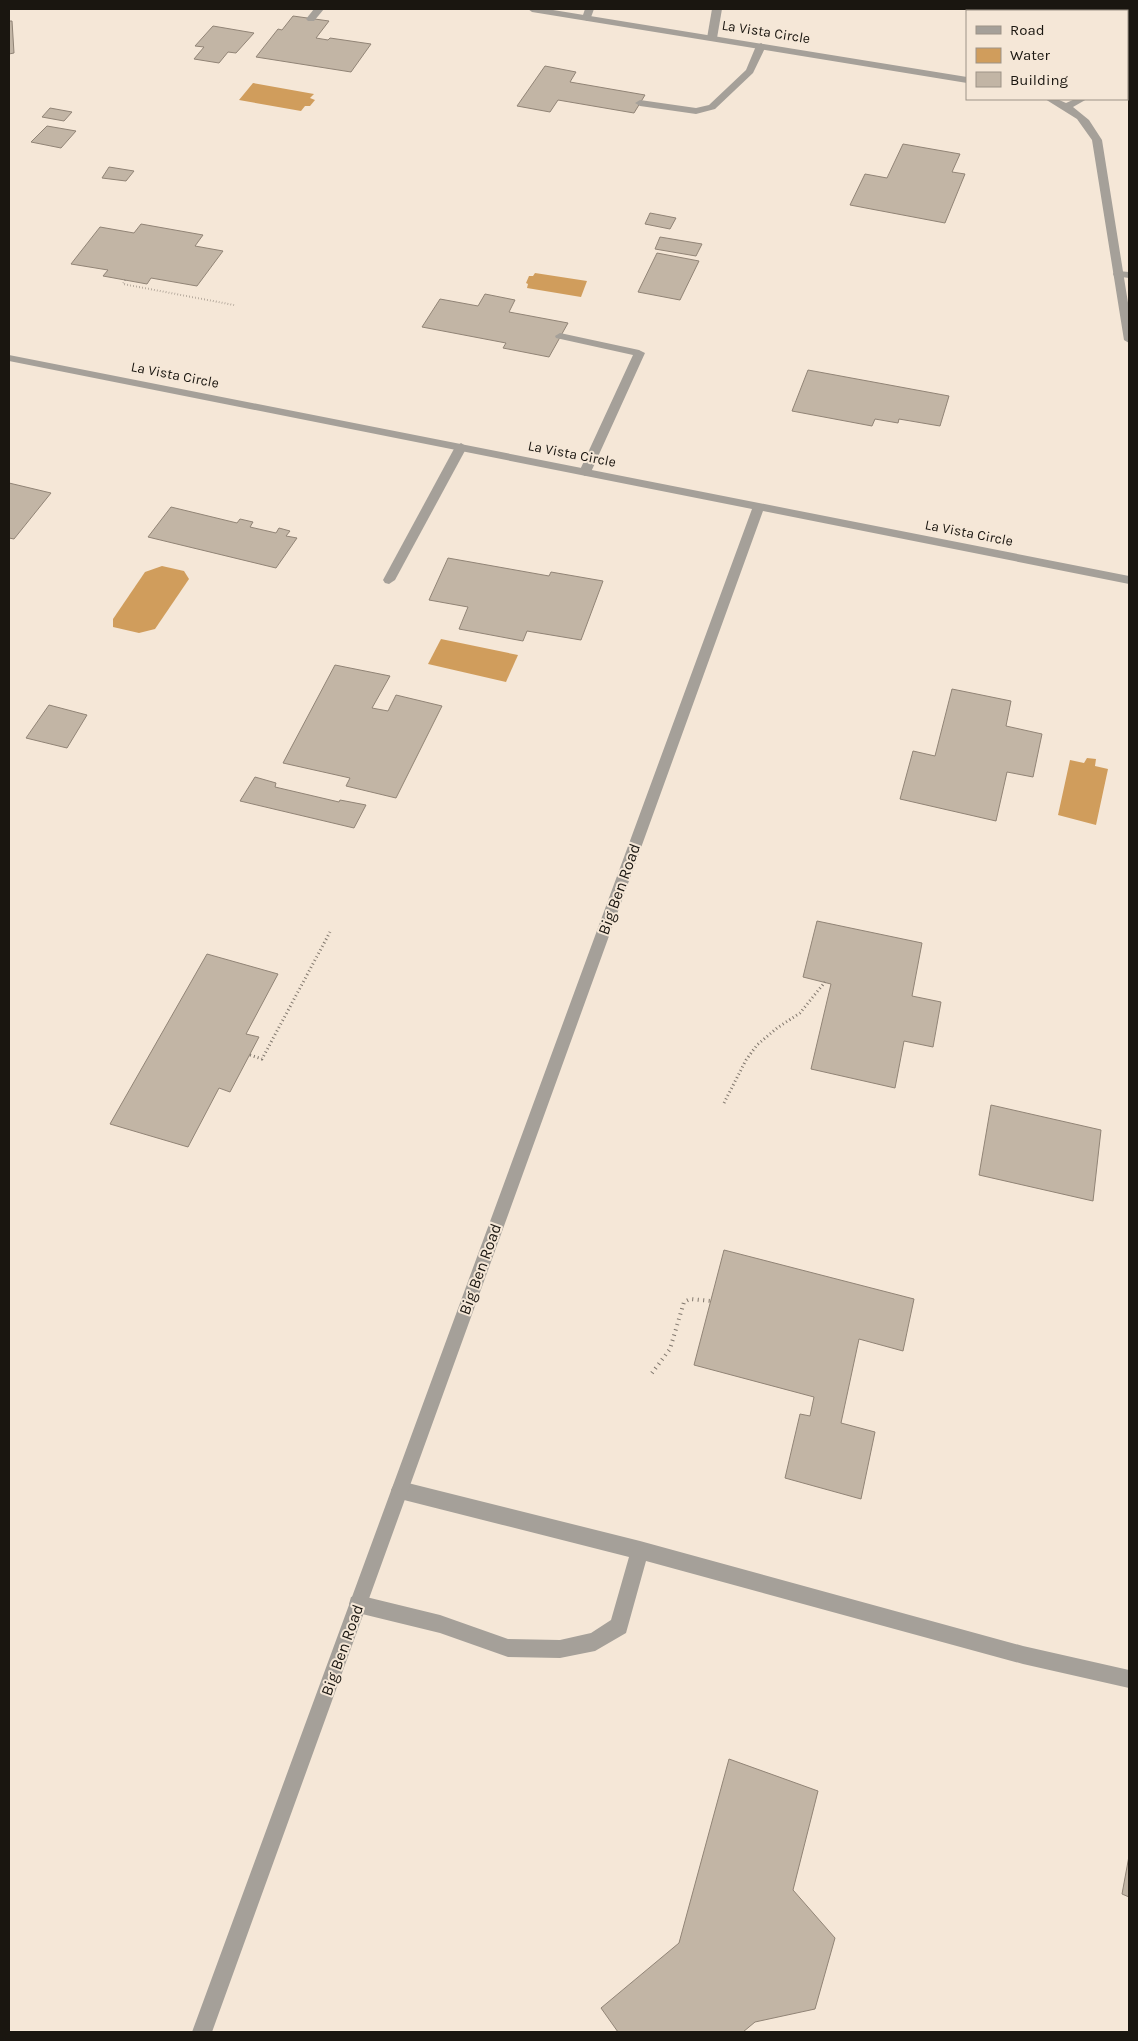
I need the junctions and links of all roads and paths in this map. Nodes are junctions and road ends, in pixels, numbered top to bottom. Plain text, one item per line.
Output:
1 (319, 9) edge
2 (532, 9) edge
3 (717, 9) edge
4 (588, 13) edge
5 (311, 19) dead end
6 (712, 38) junction
7 (761, 46) junction
8 (966, 80) edge
9 (1053, 100) edge
10 (1080, 100) edge
11 (640, 103) dead end
12 (1068, 106) junction
13 (1124, 274) edge
14 (125, 280) dead end
15 (234, 305) dead end
16 (560, 336) dead end
17 (1129, 340) edge
18 (9, 358) edge
19 (461, 447) junction
20 (585, 472) junction
21 (759, 506) junction
22 (389, 580) dead end
23 (1129, 580) edge
24 (330, 932) dead end
25 (825, 982) dead end
26 (250, 1054) dead end
27 (724, 1102) dead end
28 (711, 1300) dead end
29 (652, 1373) dead end
30 (400, 1490) junction
31 (640, 1550) junction
32 (358, 1604) junction
33 (1129, 1679) edge
34 (202, 2032) edge

1 - 5 street
2 - 4 street, La Vista Circle
3 - 6 street
4 - 6 street, La Vista Circle
6 - 7 street, La Vista Circle
7 - 8 street, La Vista Circle
7 - 11 street
9 - 12 street
10 - 12 street
12 - 13 street
13 - 17 street
14 - 15 path
16 - 20 street
18 - 19 street, La Vista Circle
19 - 20 street, La Vista Circle
19 - 22 street
20 - 21 street, La Vista Circle
21 - 23 street, La Vista Circle
21 - 30 street, Big Ben Road
24 - 26 path
25 - 27 path
28 - 29 path
30 - 31 street
30 - 32 street, Big Ben Road
31 - 32 street
31 - 33 street
32 - 34 street, Big Ben Road

